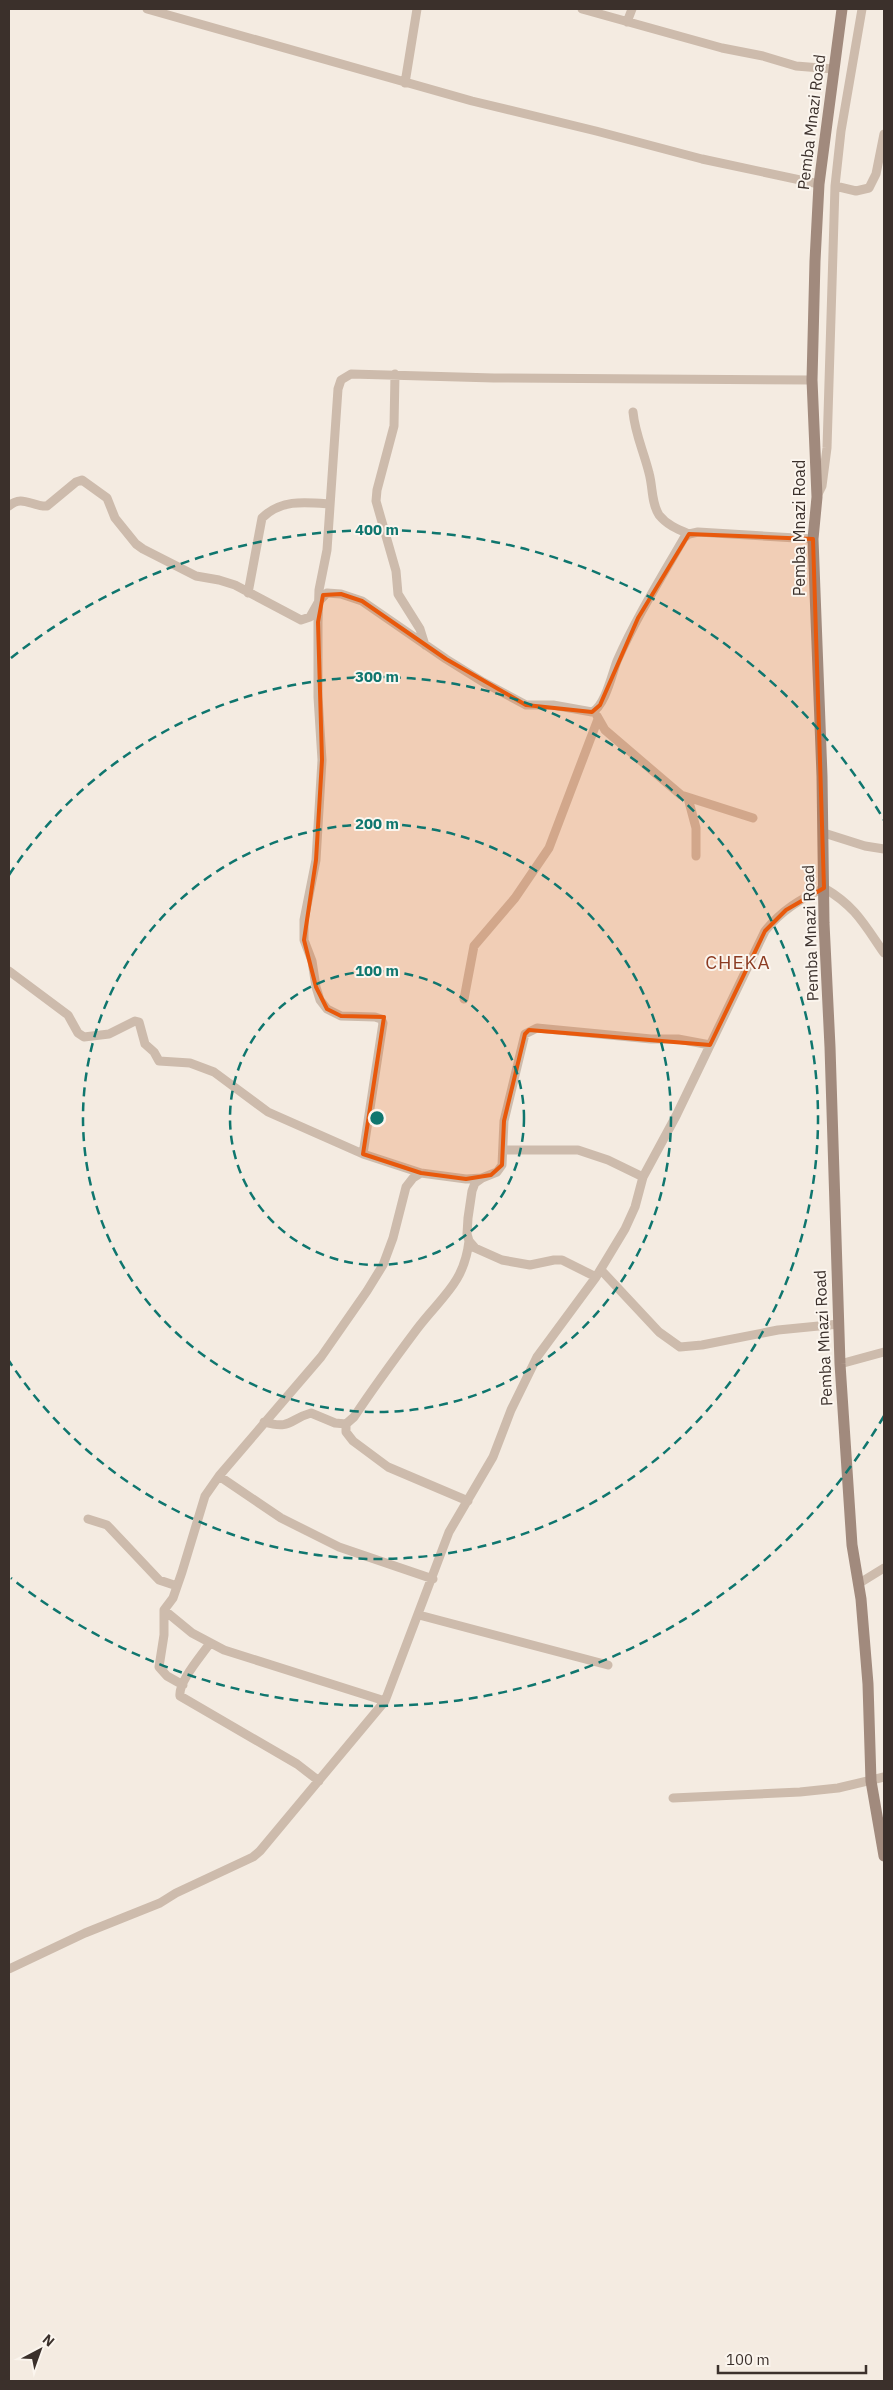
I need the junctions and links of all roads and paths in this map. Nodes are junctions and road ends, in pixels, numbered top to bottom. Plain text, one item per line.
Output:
1 (147, 9) edge
2 (418, 9) edge
3 (582, 9) edge
4 (632, 9) edge
5 (842, 9) edge
6 (862, 9) edge
7 (627, 22) junction
8 (833, 69) junction
9 (405, 83) junction
10 (884, 134) edge
11 (819, 184) junction
12 (836, 186) junction
13 (395, 374) junction
14 (812, 380) junction
15 (633, 412) dead end
16 (817, 497) junction
17 (330, 504) junction
18 (9, 506) edge
19 (689, 534) junction
20 (814, 540) junction
21 (248, 593) junction
22 (319, 601) junction
23 (425, 645) junction
24 (597, 714) junction
25 (688, 798) junction
26 (753, 818) dead end
27 (824, 833) junction
28 (884, 849) edge
29 (696, 856) dead end
30 (824, 888) junction
31 (884, 953) edge
32 (9, 971) edge
33 (464, 999) dead end
34 (710, 1045) junction
35 (503, 1150) junction
36 (363, 1154) junction
37 (421, 1173) junction
38 (643, 1177) junction
39 (482, 1178) junction
40 (469, 1241) junction
41 (598, 1273) junction
42 (839, 1324) junction
43 (884, 1352) edge
44 (840, 1364) junction
45 (264, 1422) junction
46 (346, 1424) junction
47 (219, 1476) junction
48 (468, 1501) junction
49 (88, 1519) dead end
50 (884, 1568) edge
51 (433, 1579) junction
52 (858, 1584) junction
53 (177, 1586) junction
54 (164, 1610) junction
55 (419, 1614) junction
56 (210, 1643) junction
57 (608, 1665) dead end
58 (183, 1685) junction
59 (385, 1701) junction
60 (884, 1778) edge
61 (319, 1781) junction
62 (871, 1781) junction
63 (673, 1798) dead end
64 (884, 1856) edge
65 (9, 1969) edge

1 - 9 street
2 - 9 street
3 - 7 street
4 - 7 street
5 - 8 main road, Pemba Mnazi Road
6 - 12 street
7 - 8 street
8 - 11 main road, Pemba Mnazi Road
9 - 11 street
10 - 12 street
11 - 14 main road, Pemba Mnazi Road
12 - 16 street
13 - 14 street
13 - 17 street
13 - 23 street
14 - 16 main road, Pemba Mnazi Road
15 - 19 street
16 - 20 main road, Pemba Mnazi Road
17 - 21 street
17 - 22 street
18 - 21 street
19 - 20 street
19 - 24 street
20 - 27 main road, Pemba Mnazi Road
21 - 22 street
22 - 23 street
22 - 36 street
23 - 24 street
24 - 25 street
24 - 33 street
25 - 26 street
25 - 29 street
27 - 28 street
27 - 30 main road, Pemba Mnazi Road
30 - 31 street
30 - 34 street
30 - 42 main road, Pemba Mnazi Road
32 - 36 street
34 - 35 street
34 - 38 street
35 - 38 street
35 - 39 street
36 - 37 street
37 - 39 street
37 - 45 street
38 - 41 street
39 - 40 street
40 - 41 street
40 - 46 street
41 - 42 street
41 - 48 street
42 - 44 main road, Pemba Mnazi Road
43 - 44 street
44 - 52 main road, Pemba Mnazi Road
45 - 46 street
45 - 47 street
46 - 48 street
47 - 51 street
47 - 53 street
48 - 51 street
49 - 53 street
50 - 52 street
51 - 55 street
52 - 62 main road, Pemba Mnazi Road
53 - 54 street
54 - 56 street
54 - 58 street
55 - 57 street
55 - 59 street
56 - 58 street
56 - 59 street
58 - 61 street
59 - 61 street
60 - 62 street
61 - 65 street
62 - 63 street
62 - 64 main road, Pemba Mnazi Road

